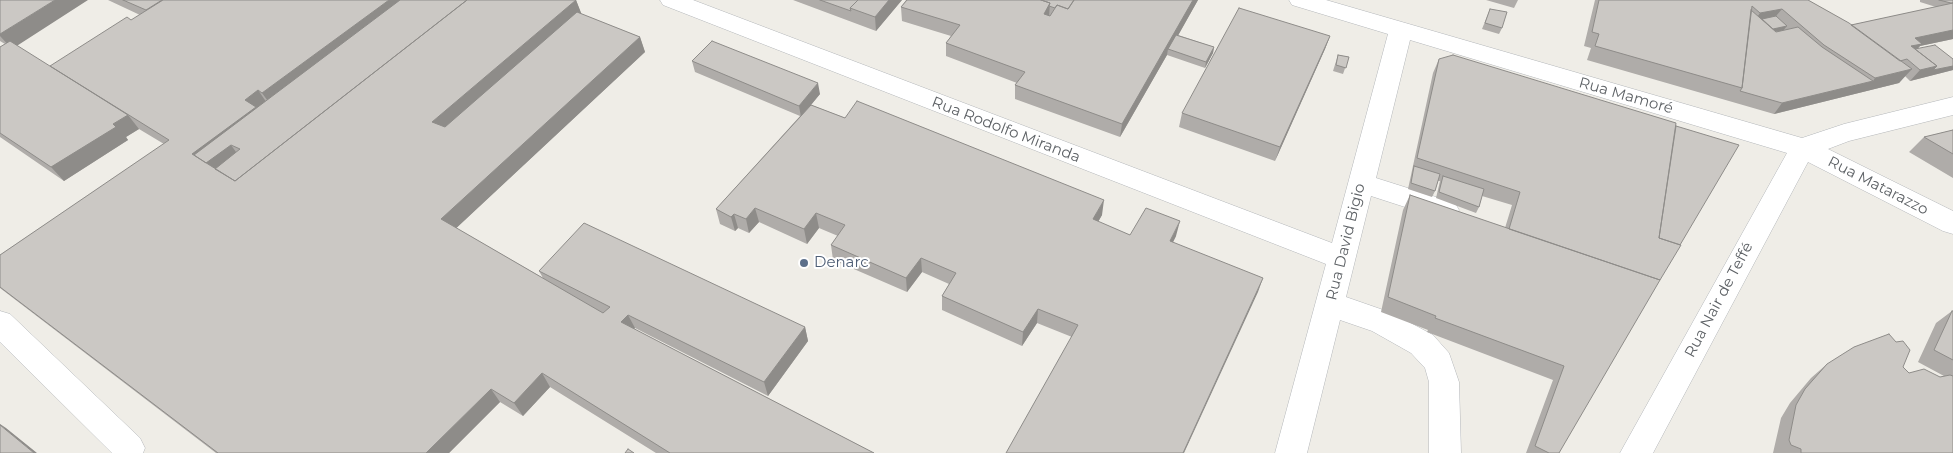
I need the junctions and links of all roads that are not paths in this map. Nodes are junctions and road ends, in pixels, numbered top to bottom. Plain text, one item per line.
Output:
1 (671, 0) edge
2 (1300, 0) edge
3 (1401, 30) junction
4 (1953, 106) edge
5 (1803, 148) junction
6 (1361, 183) junction
7 (1468, 217) edge
8 (1953, 223) edge
9 (1341, 258) junction
10 (1330, 304) junction
11 (0, 323) edge
12 (129, 448) dead end
13 (1291, 453) edge
14 (1445, 453) edge
15 (1636, 453) edge

1 - 9 street, Rua Rodolfo Miranda
2 - 3 street, Rua Mamoré
3 - 5 street, Rua Mamoré
3 - 6 street, Rua David Bigio
4 - 5 street
5 - 8 street, Rua Matarazzo
5 - 15 street, Rua Nair de Teffé
6 - 7 street
6 - 9 street, Rua David Bigio
9 - 10 street, Rua David Bigio
10 - 13 street, Rua David Bigio
10 - 14 street
11 - 12 street

